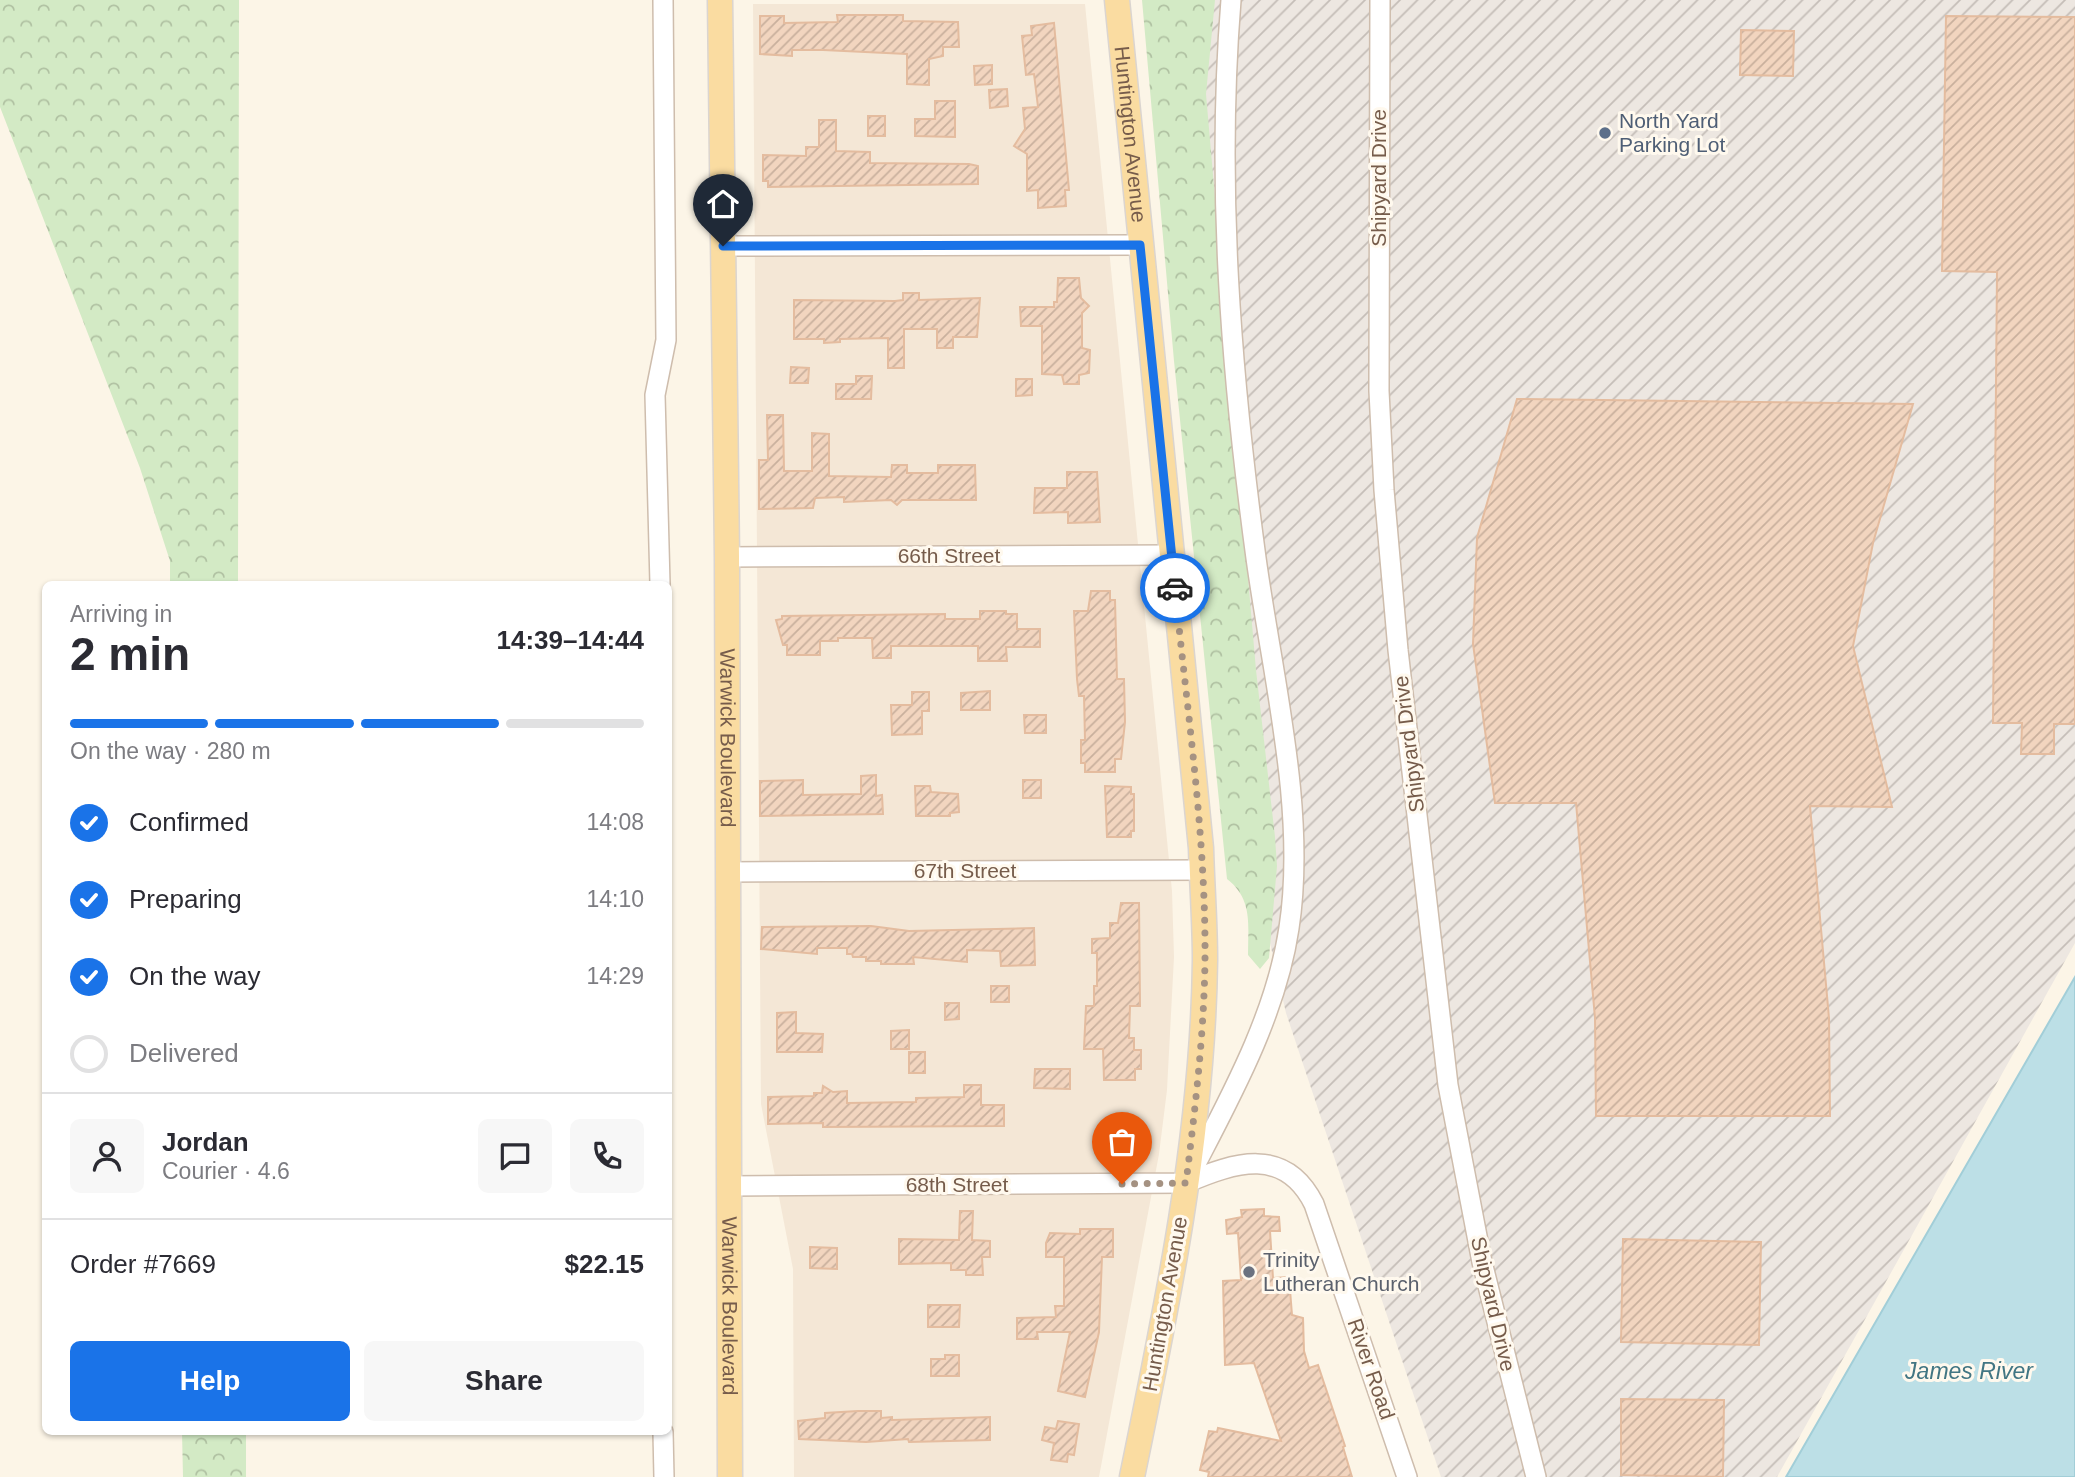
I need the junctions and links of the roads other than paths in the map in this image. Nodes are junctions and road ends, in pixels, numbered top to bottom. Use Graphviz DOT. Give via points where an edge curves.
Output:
graph roads {
  1 [pos="663,0"];
  2 [pos="720,0"];
  3 [pos="1117,0"];
  4 [pos="1231,0"];
  5 [pos="1381,0"];
  6 [pos="1140,245"];
  7 [pos="723,246"];
  8 [pos="1172,555"];
  9 [pos="727,557"];
  10 [pos="660,581"];
  11 [pos="1202,870"];
  12 [pos="729,872"];
  13 [pos="1186,1183"];
  14 [pos="729,1186"];
  15 [pos="663,1435"];
  16 [pos="664,1477"];
  17 [pos="730,1477"];
  18 [pos="1132,1477"];
  19 [pos="1407,1477"];
  20 [pos="1536,1477"];
  1 -- 10 [label="street" via="666,340 655,395"];
  2 -- 7 [label="main road, Warwick Boulevard"];
  3 -- 6 [label="main road, Huntington Avenue"];
  4 -- 13 [label="street" via="1224,208 1235,366 1243,462 1289,769 1293,877 1290,926 1273,997 1221,1118"];
  5 -- 20 [label="street, Shipyard Drive" via="1379,391 1398,650 1448,1085 1486,1282"];
  6 -- 7 [label="street"];
  6 -- 8 [label="main road, Huntington Avenue"];
  7 -- 9 [label="main road, Warwick Boulevard"];
  8 -- 9 [label="street, 66th Street"];
  8 -- 11 [label="main road, Huntington Avenue"];
  9 -- 12 [label="main road, Warwick Boulevard"];
  11 -- 12 [label="street, 67th Street"];
  11 -- 13 [label="main road, Huntington Avenue" via="1205,960"];
  12 -- 14 [label="main road, Warwick Boulevard"];
  13 -- 14 [label="street, 68th Street"];
  13 -- 18 [label="main road, Huntington Avenue"];
  13 -- 19 [label="street, River Road" via="1234,1166 1264,1163 1299,1181 1321,1223"];
  14 -- 17 [label="main road, Warwick Boulevard"];
  15 -- 16 [label="street"];
}
